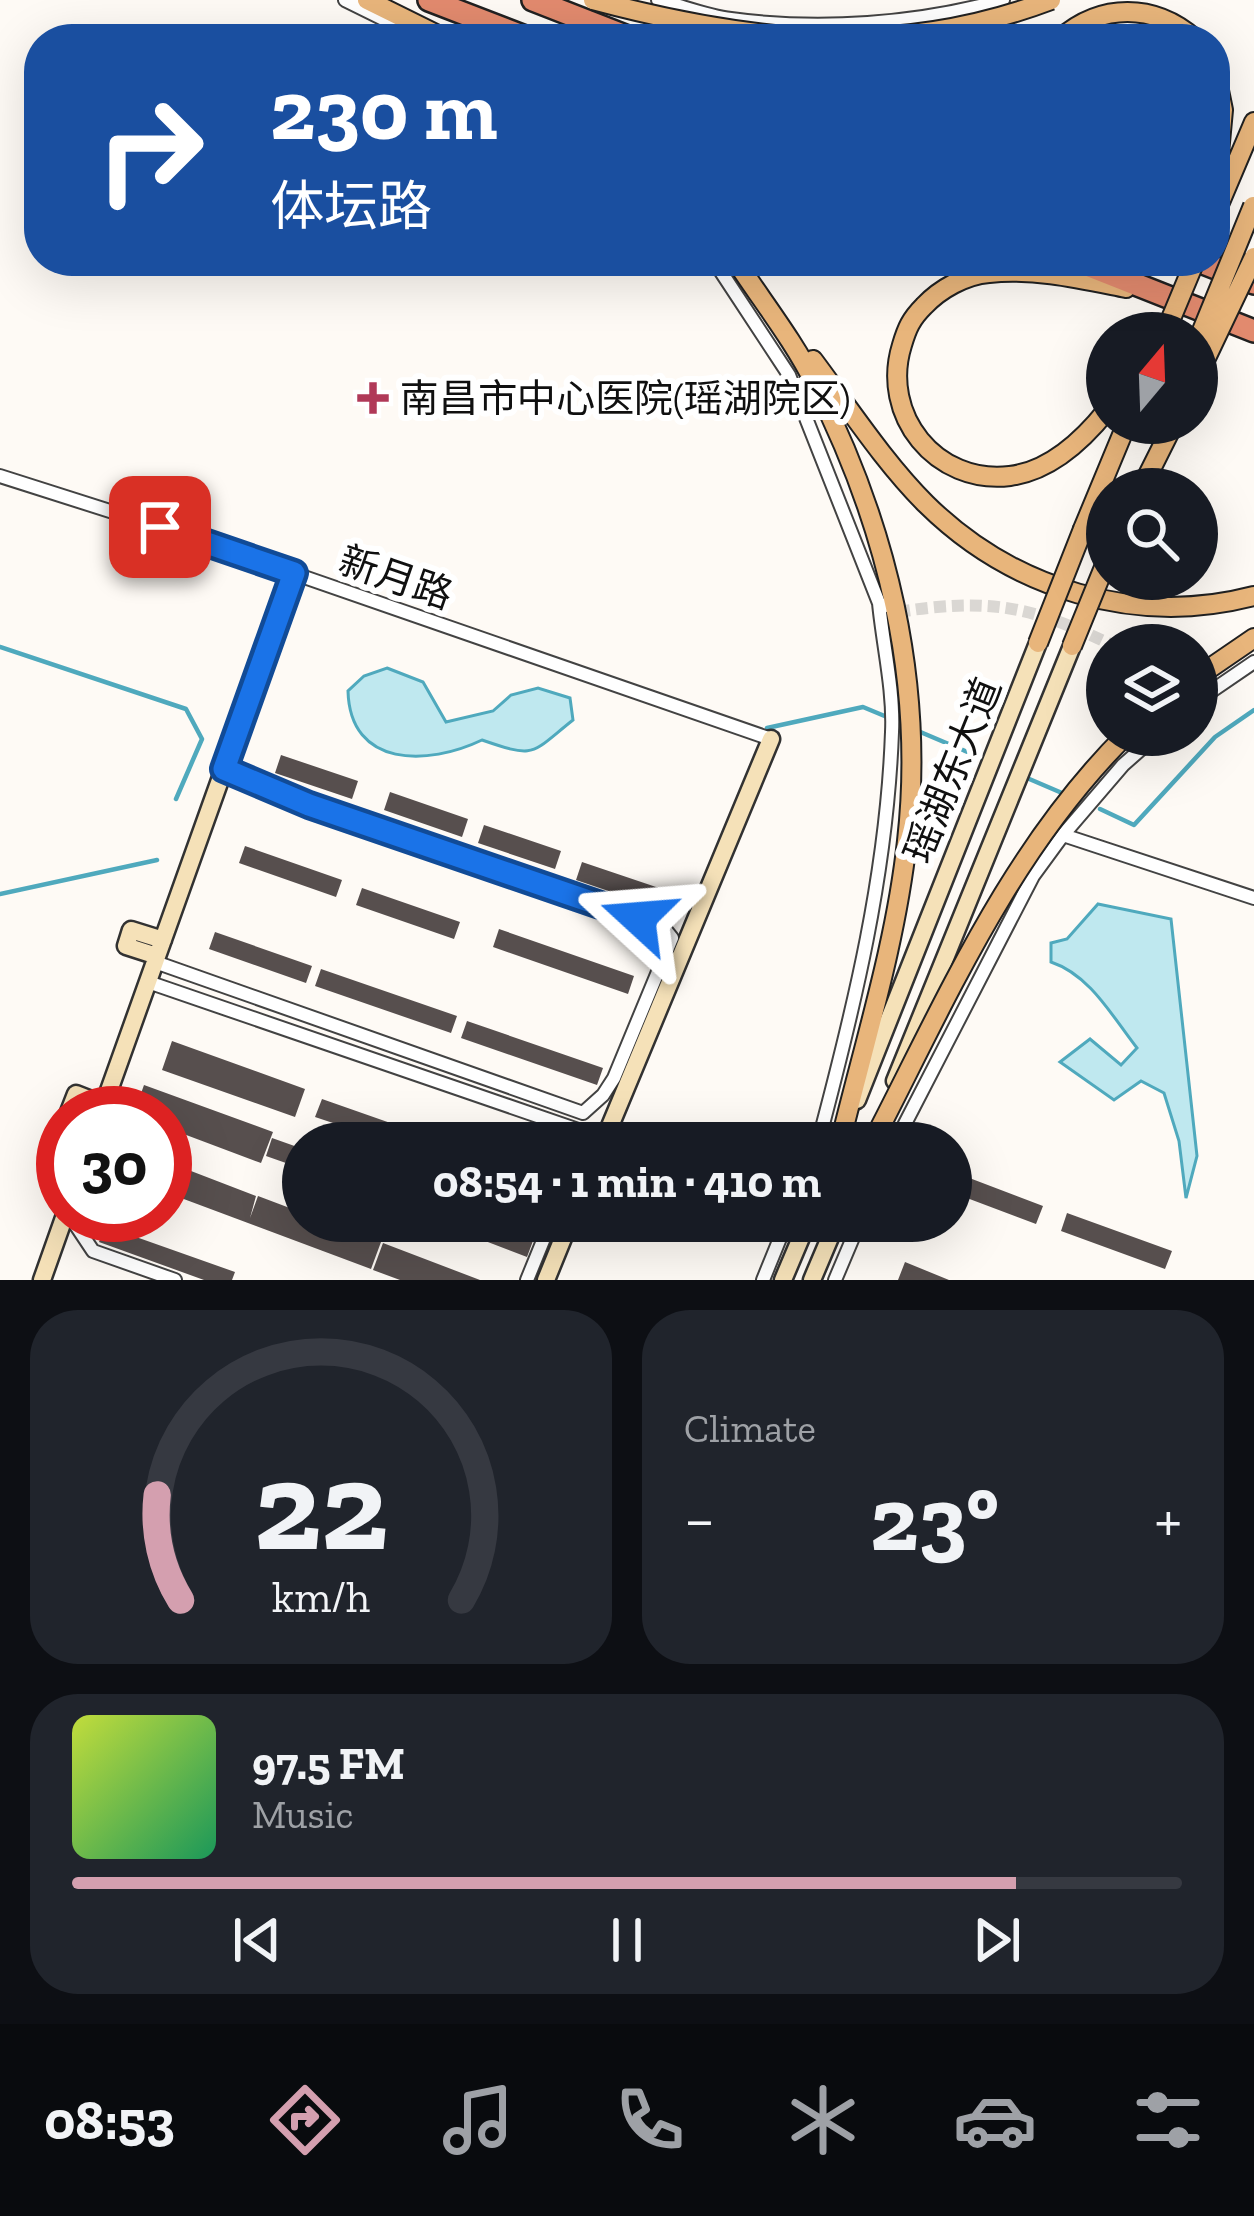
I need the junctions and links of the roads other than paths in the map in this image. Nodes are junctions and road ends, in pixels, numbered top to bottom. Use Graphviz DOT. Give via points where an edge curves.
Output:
graph roads {
  1 [pos="345,0"];
  2 [pos="367,0"];
  3 [pos="429,0"];
  4 [pos="533,0"];
  5 [pos="593,0"];
  6 [pos="658,0"];
  7 [pos="727,0"];
  8 [pos="1051,0"];
  9 [pos="993,1"];
  10 [pos="728,19"];
  11 [pos="394,24"];
  12 [pos="416,24"];
  13 [pos="491,24"];
  14 [pos="595,24"];
  15 [pos="694,24"];
  16 [pos="972,24"];
  17 [pos="1081,24"];
  18 [pos="1178,24"];
  19 [pos="1254,122"];
  20 [pos="1230,179"];
  21 [pos="1254,202"];
  22 [pos="1254,257"];
  23 [pos="1230,261"];
  24 [pos="725,276"];
  25 [pos="747,276"];
  26 [pos="749,276"];
  27 [pos="977,276"];
  28 [pos="1061,276"];
  29 [pos="1114,276"];
  30 [pos="1190,276"];
  31 [pos="1224,276"];
  32 [pos="1159,294"];
  33 [pos="1174,312"];
  34 [pos="1210,312"];
  35 [pos="1254,331"];
  36 [pos="1218,333"];
  37 [pos="1086,436"];
  38 [pos="1118,444"];
  39 [pos="0,476"];
  40 [pos="294,573"];
  41 [pos="1254,596"];
  42 [pos="1091,600"];
  43 [pos="878,603"];
  44 [pos="898,612"];
  45 [pos="1254,638"];
  46 [pos="1038,644"];
  47 [pos="1072,646"];
  48 [pos="1218,662"];
  49 [pos="1254,662"];
  50 [pos="1218,687"];
  51 [pos="772,739"];
  52 [pos="1105,756"];
  53 [pos="1133,756"];
  54 [pos="224,769"];
  55 [pos="1063,835"];
  56 [pos="1254,898"];
  57 [pos="158,953"];
  58 [pos="148,982"];
  59 [pos="111,1086"];
  60 [pos="555,1122"];
  61 [pos="612,1122"];
  62 [pos="824,1122"];
  63 [pos="845,1122"];
  64 [pos="848,1122"];
  65 [pos="879,1122"];
  66 [pos="881,1122"];
  67 [pos="906,1122"];
  68 [pos="57,1242"];
  69 [pos="86,1242"];
  70 [pos="542,1242"];
  71 [pos="561,1242"];
  72 [pos="778,1242"];
  73 [pos="799,1242"];
  74 [pos="828,1242"];
  75 [pos="851,1242"];
  76 [pos="42,1280"];
  77 [pos="175,1280"];
  78 [pos="527,1280"];
  79 [pos="546,1280"];
  80 [pos="763,1280"];
  81 [pos="782,1280"];
  82 [pos="812,1280"];
  83 [pos="835,1280"];
  1 -- 11 [label="street"];
  2 -- 12 [label="main road"];
  3 -- 13 [label="highway"];
  4 -- 14 [label="highway"];
  5 -- 15 [label="main road, bridge"];
  6 -- 10 [label="street"];
  7 -- 10 [label="street"];
  8 -- 16 [label="main road, bridge"];
  9 -- 10 [label="street" via="949,15 818,24"];
  17 -- 18 [label="main road" via="1110,11"];
  19 -- 20 [label="main road"];
  21 -- 23 [label="main road, bridge"];
  22 -- 36 [label="main road, bridge"];
  24 -- 43 [label="street" via="789,375"];
  25 -- 44 [label="main road" via="814,381 859,483"];
  26 -- 41 [label="main road" via="925,502 976,547 1025,575 1108,604 1220,605"];
  27 -- 37 [label="main road" via="933,296 910,320 895,380 910,431 968,474 1010,476 1043,466"];
  28 -- 32 [label="main road"];
  29 -- 32 [label="highway"];
  30 -- 33 [label="main road, bridge"];
  31 -- 34 [label="main road, bridge"];
  32 -- 35 [label="highway"];
  38 -- 46 [label="main road, 瑶湖东大道, bridge"];
  39 -- 40 [label="street, 新月路"];
  40 -- 51 [label="street, 新月路"];
  40 -- 54 [label="main road"];
  42 -- 47 [label="main road, 瑶湖东大道, bridge"];
  43 -- 44 [label="street"];
  43 -- 62 [label="street" via="892,728 880,866 857,999"];
  44 -- 63 [label="main road" via="913,770 907,843"];
  45 -- 48 [label="main road"];
  46 -- 64 [label="main road, 瑶湖东大道"];
  47 -- 65 [label="main road, 瑶湖东大道"];
  49 -- 50 [label="street"];
  51 -- 61 [label="main road"];
  52 -- 66 [label="main road, bridge" via="1020,864"];
  53 -- 55 [label="street"];
  54 -- 57 [label="main road"];
  54 -- 57 [label="street" via="664,928 672,938 614,1078 583,1113"];
  55 -- 56 [label="street"];
  55 -- 67 [label="street" via="1033,876"];
  57 -- 58 [label="main road"];
  58 -- 59 [label="main road"];
  58 -- 60 [label="street"];
  68 -- 76 [label="main road"];
  69 -- 77 [label="street"];
  70 -- 78 [label="street"];
  71 -- 79 [label="main road"];
  72 -- 80 [label="street"];
  73 -- 81 [label="main road"];
  74 -- 82 [label="main road"];
  75 -- 83 [label="street"];
}
